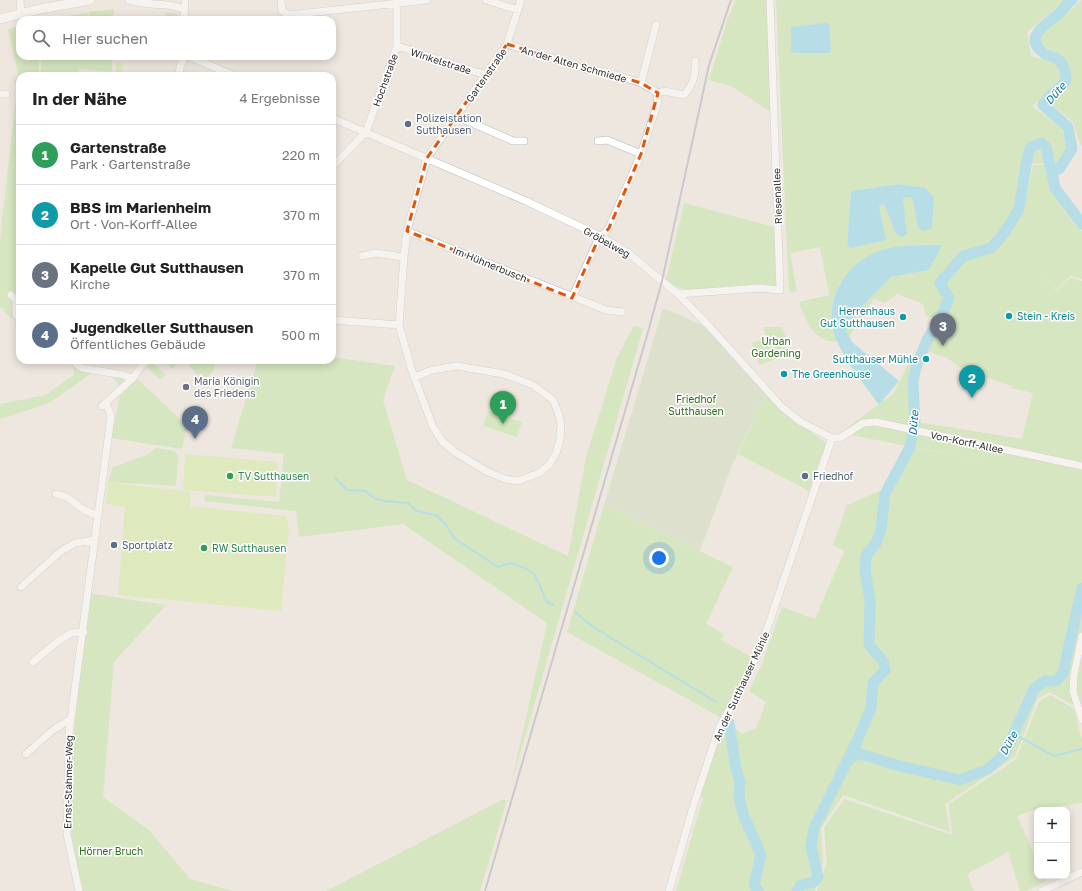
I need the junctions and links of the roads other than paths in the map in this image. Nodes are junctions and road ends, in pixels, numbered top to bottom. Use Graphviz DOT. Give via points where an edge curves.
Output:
graph roads {
  1 [pos="20,0"];
  2 [pos="90,0"];
  3 [pos="129,0"];
  4 [pos="185,0"];
  5 [pos="281,0"];
  6 [pos="427,0"];
  7 [pos="486,0"];
  8 [pos="521,0"];
  9 [pos="770,0"];
  10 [pos="397,3"];
  11 [pos="184,10"];
  12 [pos="518,10"];
  13 [pos="21,13"];
  14 [pos="184,16"];
  15 [pos="0,19"];
  16 [pos="656,24"];
  17 [pos="507,44"];
  18 [pos="397,46"];
  19 [pos="183,60"];
  20 [pos="197,60"];
  21 [pos="694,61"];
  22 [pos="180,72"];
  23 [pos="225,72"];
  24 [pos="486,75"];
  25 [pos="641,83"];
  26 [pos="658,93"];
  27 [pos="456,116"];
  28 [pos="336,120"];
  29 [pos="366,132"];
  30 [pos="524,141"];
  31 [pos="598,141"];
  32 [pos="641,154"];
  33 [pos="427,158"];
  34 [pos="336,163"];
  35 [pos="407,231"];
  36 [pos="602,237"];
  37 [pos="362,256"];
  38 [pos="404,257"];
  39 [pos="678,294"];
  40 [pos="11,295"];
  41 [pos="572,298"];
  42 [pos="16,300"];
  43 [pos="16,300"];
  44 [pos="622,312"];
  45 [pos="16,315"];
  46 [pos="336,320"];
  47 [pos="399,325"];
  48 [pos="76,364"];
  49 [pos="143,364"];
  50 [pos="414,377"];
  51 [pos="132,379"];
  52 [pos="832,438"];
  53 [pos="1082,466"];
  54 [pos="56,494"];
  55 [pos="98,515"];
  56 [pos="94,540"];
  57 [pos="21,587"];
  58 [pos="84,632"];
  59 [pos="1082,636"];
  60 [pos="33,662"];
  61 [pos="71,719"];
  62 [pos="1082,720"];
  63 [pos="26,754"];
  64 [pos="1082,872"];
  65 [pos="79,891"];
  66 [pos="669,891"];
  67 [pos="1042,891"];
  1 -- 13 [label="street"];
  2 -- 13 [label="street"];
  3 -- 11 [label="street" via="145,4 178,6"];
  4 -- 11 [label="street"];
  5 -- 10 [label="street" via="282,11 289,15"];
  6 -- 10 [label="street"];
  7 -- 12 [label="street"];
  8 -- 12 [label="street, Gartenstraße"];
  9 -- 39 [label="street, Riesenallee" via="780,290 760,288"];
  10 -- 18 [label="street, Hochstraße"];
  11 -- 14 [label="street"];
  12 -- 17 [label="street, Gartenstraße"];
  13 -- 15 [label="street"];
  16 -- 25 [label="street, An der Alten Schmiede"];
  17 -- 24 [label="street, Gartenstraße"];
  17 -- 25 [label="street, An der Alten Schmiede"];
  18 -- 24 [label="street, Winkelstraße"];
  18 -- 29 [label="street, Hochstraße"];
  19 -- 22 [label="street"];
  20 -- 23 [label="street"];
  21 -- 26 [label="street, An der Alten Schmiede" via="696,70 690,89 684,95 664,91"];
  24 -- 27 [label="street, Gartenstraße"];
  25 -- 26 [label="street, An der Alten Schmiede"];
  26 -- 32 [label="street" via="657,106"];
  27 -- 30 [label="street" via="513,141"];
  27 -- 33 [label="street, Gartenstraße"];
  28 -- 29 [label="street, Gröbelweg"];
  29 -- 33 [label="street, Gröbelweg"];
  29 -- 34 [label="street"];
  31 -- 32 [label="street" via="607,140"];
  32 -- 36 [label="street" via="609,228"];
  33 -- 35 [label="street, Gartenstraße"];
  33 -- 36 [label="street, Gröbelweg"];
  35 -- 38 [label="street, Gartenstraße"];
  35 -- 41 [label="street, Im Hühnerbusch"];
  36 -- 39 [label="street, Gröbelweg" via="627,252"];
  36 -- 41 [label="street" via="597,242"];
  37 -- 38 [label="street" via="375,253"];
  38 -- 47 [label="street, Gartenstraße"];
  39 -- 52 [label="street, Gröbelweg" via="782,407 801,422"];
  40 -- 43 [label="street"];
  41 -- 44 [label="street, Im Hühnerbusch" via="606,310"];
  42 -- 45 [label="street"];
  46 -- 47 [label="street"];
  47 -- 50 [label="street, Gartenstraße"];
  48 -- 51 [label="street" via="82,368 124,375"];
  49 -- 51 [label="street"];
  50 -- 50 [label="street, Gartenstraße" via="432,427 442,441 470,463 504,479 518,481 539,473 556,453 561,424 558,412 553,400 533,385 504,374 457,366 432,370"];
  51 -- 55 [label="street, Ernst-Stahmer-Weg" via="104,405 111,416"];
  52 -- 53 [label="street, Von-Korff-Allee" via="840,438 868,422 884,423"];
  52 -- 66 [label="street, An der Sutthauser Mühle" via="764,638 745,681 719,728"];
  54 -- 55 [label="street" via="72,500 87,513"];
  55 -- 56 [label="street, Ernst-Stahmer-Weg"];
  56 -- 57 [label="street" via="75,544 61,551"];
  56 -- 58 [label="street, Ernst-Stahmer-Weg"];
  58 -- 60 [label="street" via="71,633"];
  58 -- 61 [label="street, Ernst-Stahmer-Weg"];
  59 -- 62 [label="street" via="1074,675"];
  61 -- 63 [label="street, Ernst-Stahmer-Weg" via="53,730"];
  61 -- 65 [label="street, Ernst-Stahmer-Weg" via="67,834"];
  64 -- 67 [label="street"];
}
